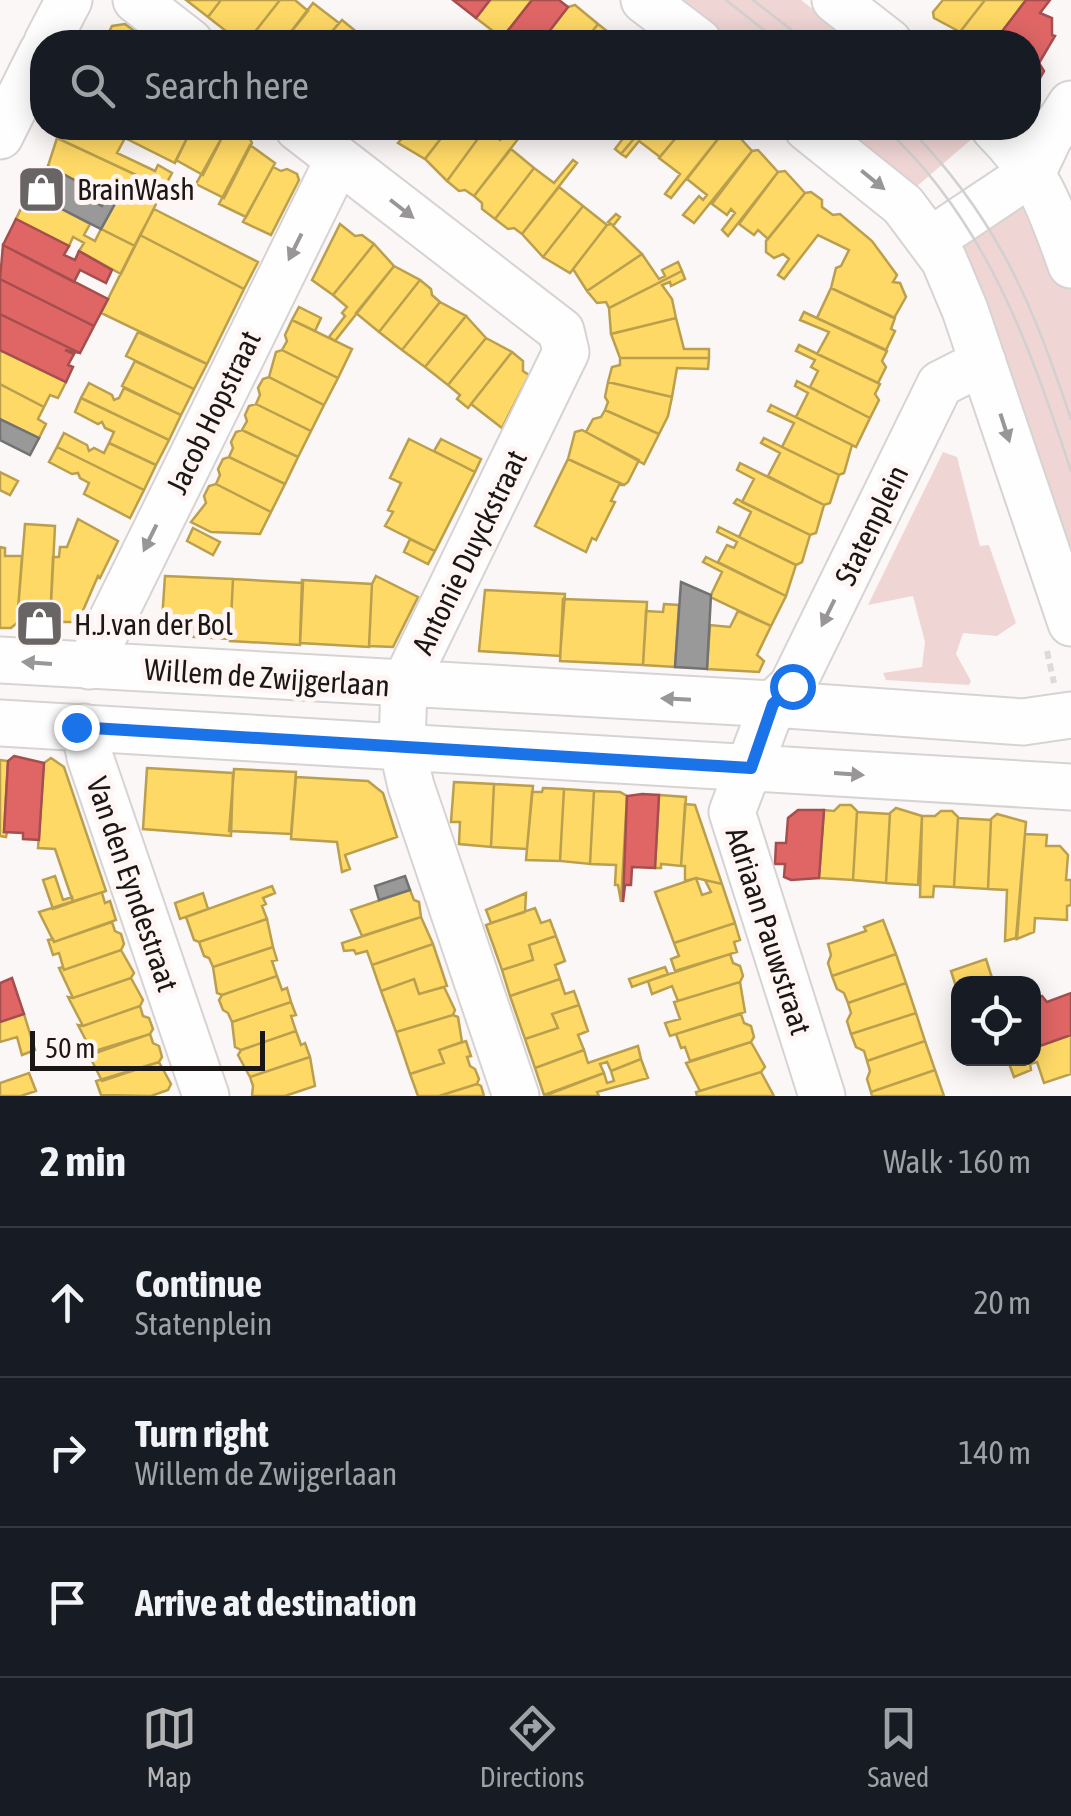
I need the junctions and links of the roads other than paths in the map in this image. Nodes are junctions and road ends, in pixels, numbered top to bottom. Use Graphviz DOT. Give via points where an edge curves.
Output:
graph roads {
  1 [pos="69,0"];
  2 [pos="136,0"];
  3 [pos="644,0"];
  4 [pos="836,0"];
  5 [pos="54,30"];
  6 [pos="175,30"];
  7 [pos="683,30"];
  8 [pos="874,30"];
  9 [pos="30,76"];
  10 [pos="1071,104"];
  11 [pos="0,136"];
  12 [pos="313,140"];
  13 [pos="822,140"];
  14 [pos="1008,140"];
  15 [pos="338,160"];
  16 [pos="1052,179"];
  17 [pos="931,240"];
  18 [pos="1071,264"];
  19 [pos="982,362"];
  20 [pos="1071,622"];
  21 [pos="0,660"];
  22 [pos="89,666"];
  23 [pos="404,685"];
  24 [pos="773,704"];
  25 [pos="1071,714"];
  26 [pos="0,723"];
  27 [pos="84,727"];
  28 [pos="402,747"];
  29 [pos="751,768"];
  30 [pos="1071,787"];
  31 [pos="206,1096"];
  32 [pos="516,1096"];
  33 [pos="822,1096"];
  1 -- 5 [label="street"];
  2 -- 6 [label="street"];
  3 -- 7 [label="street"];
  4 -- 8 [label="street"];
  9 -- 11 [label="street"];
  10 -- 16 [label="street" via="1048,138"];
  12 -- 15 [label="street, Antonie Duyckstraat"];
  13 -- 17 [label="street, one-way" via="904,205"];
  14 -- 16 [label="street"];
  15 -- 22 [label="street, Jacob Hopstraat, one-way"];
  15 -- 23 [label="street, Antonie Duyckstraat, one-way" via="561,331 566,352"];
  16 -- 17 [label="street"];
  16 -- 18 [label="street" via="1046,195"];
  17 -- 19 [label="street"];
  19 -- 20 [label="street, one-way"];
  19 -- 24 [label="street, Statenplein, one-way" via="940,384 792,686"];
  22 -- 21 [label="street, Willem de Zwijgerlaan, one-way"];
  22 -- 23 [label="street, Willem de Zwijgerlaan"];
  24 -- 23 [label="street, Willem de Zwijgerlaan, one-way"];
  23 -- 28 [label="street, Antonie Duyckstraat"];
  24 -- 25 [label="street" via="1023,722"];
  24 -- 29 [label="street, Statenplein"];
  26 -- 27 [label="street, Willem de Zwijgerlaan"];
  27 -- 28 [label="street, Willem de Zwijgerlaan"];
  27 -- 31 [label="street, Van den Eyndestraat"];
  28 -- 29 [label="street, Willem de Zwijgerlaan"];
  28 -- 32 [label="street, Antonie Duyckstraat"];
  29 -- 30 [label="street, one-way"];
  29 -- 33 [label="street, Adriaan Pauwstraat" via="732,812"];
}
